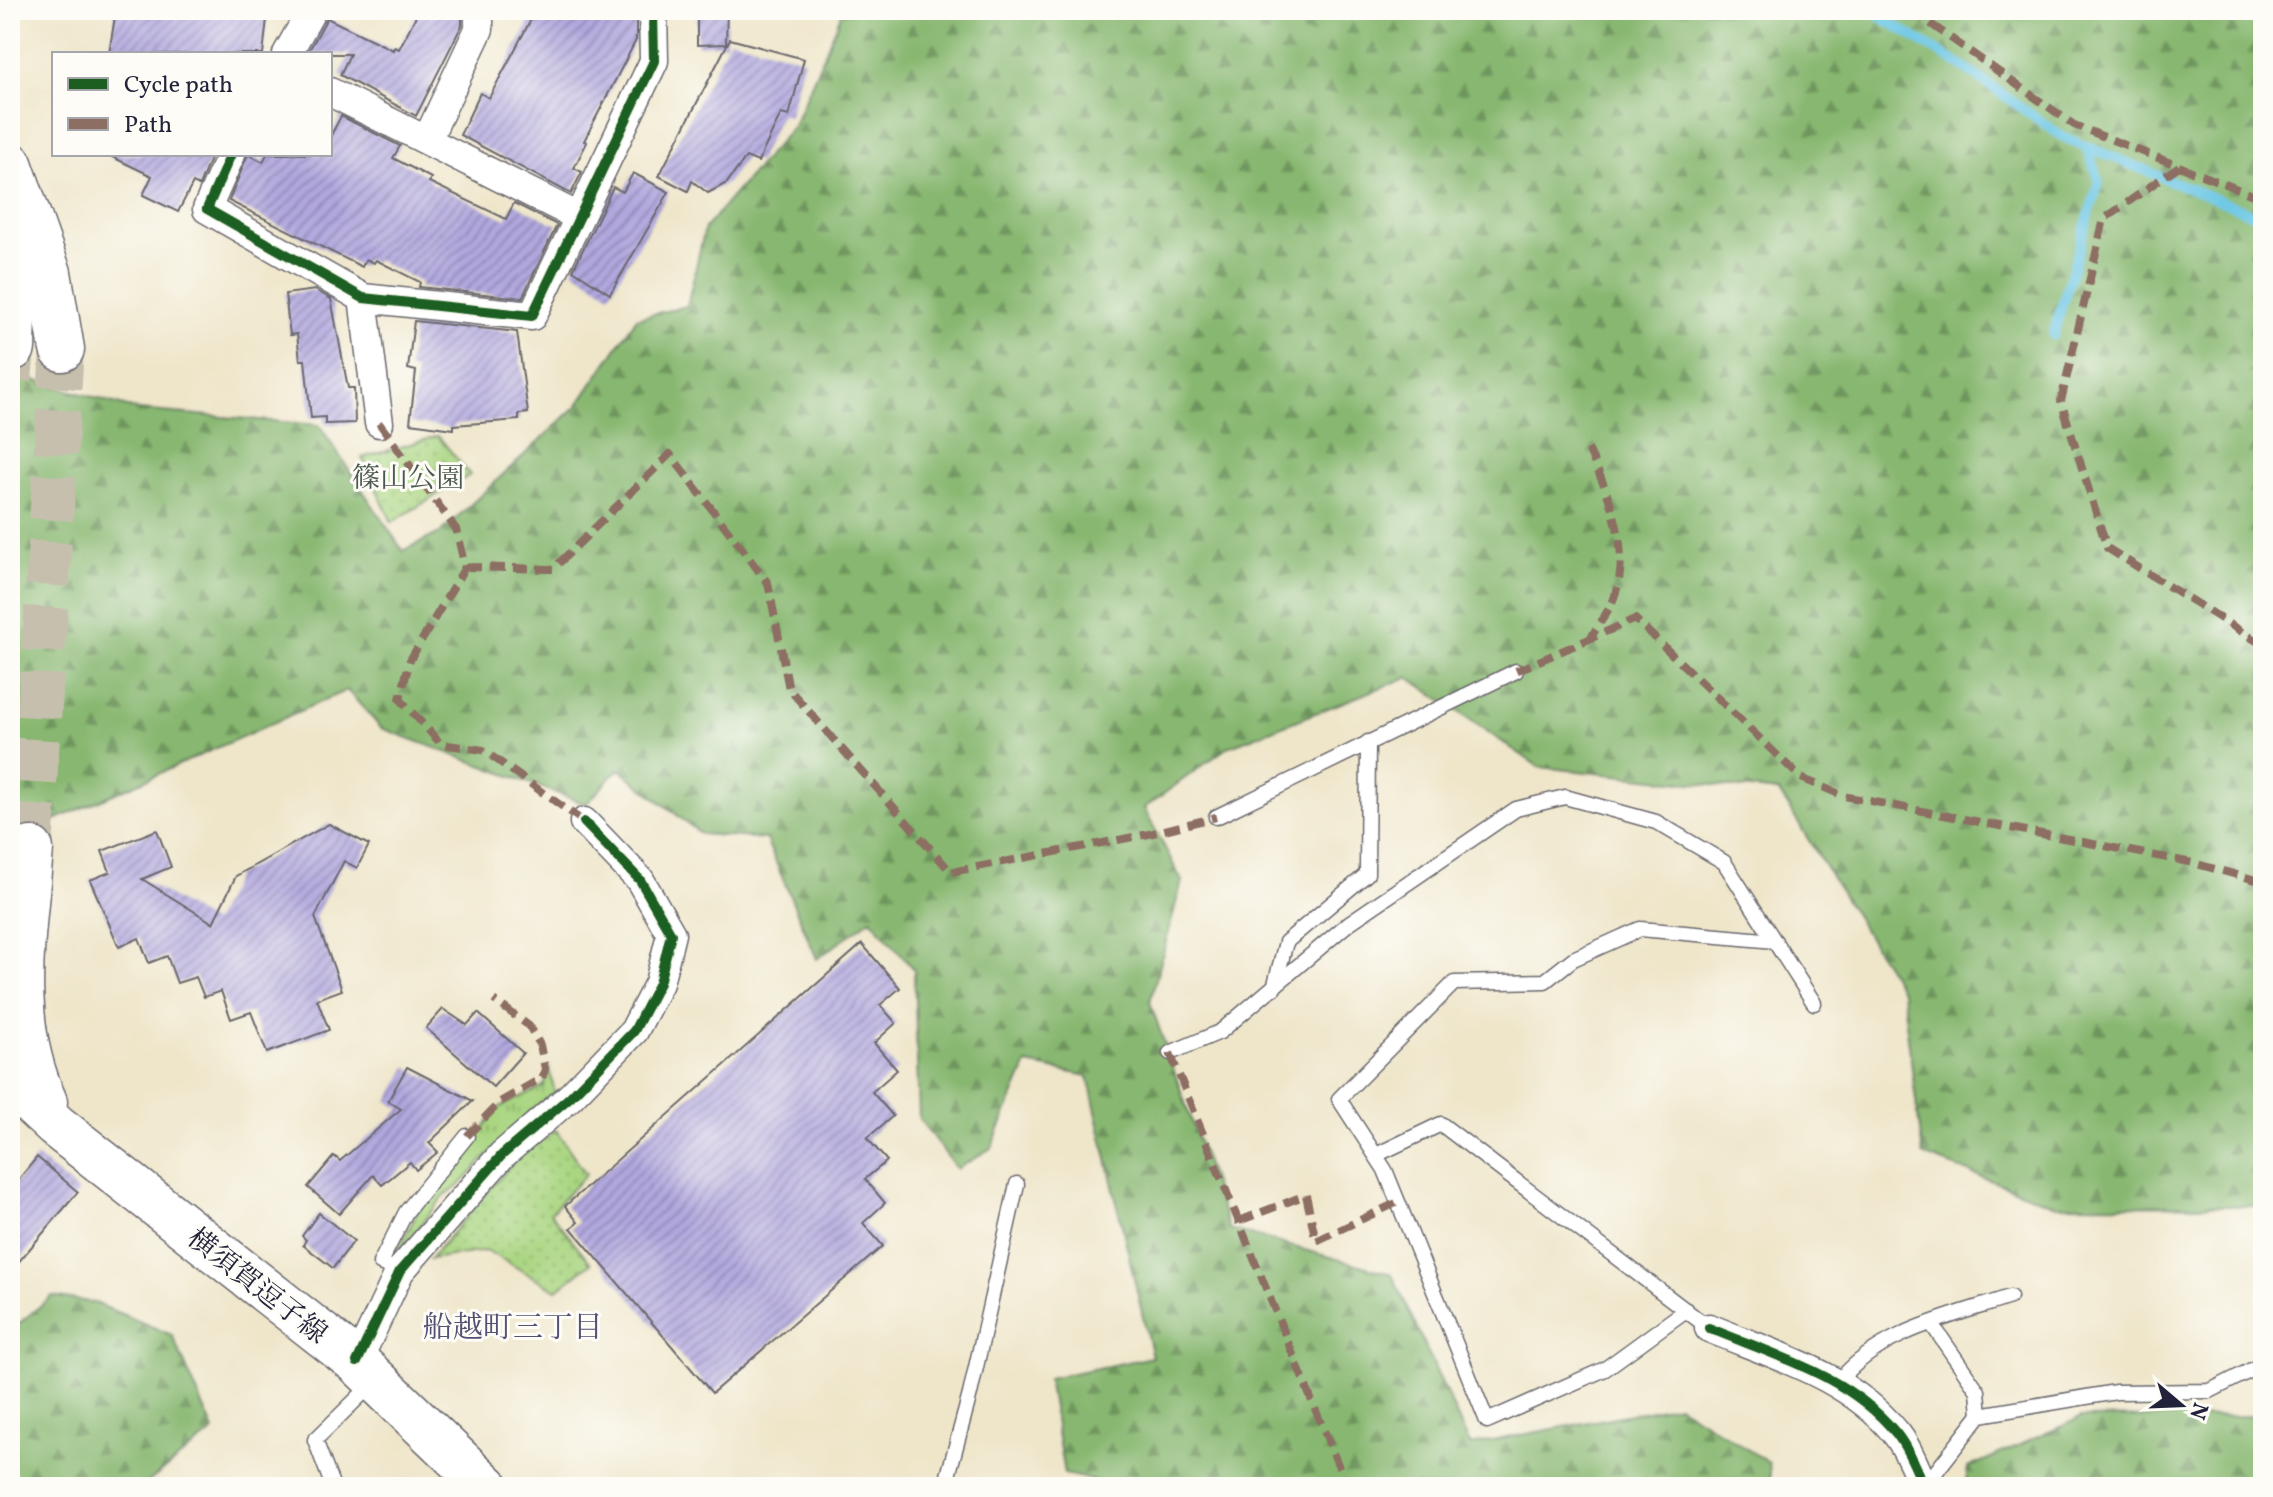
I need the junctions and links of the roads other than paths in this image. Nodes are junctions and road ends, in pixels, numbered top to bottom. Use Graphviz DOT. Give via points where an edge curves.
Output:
graph roads {
  1 [pos="312,10"];
  2 [pos="479,10"];
  3 [pos="653,10"];
  4 [pos="288,52"];
  5 [pos="332,93"];
  6 [pos="427,140"];
  7 [pos="230,156"];
  8 [pos="10,164"];
  9 [pos="579,217"];
  10 [pos="10,228"];
  11 [pos="363,298"];
  12 [pos="13,348"];
  13 [pos="62,349"];
  14 [pos="379,423"];
  15 [pos="1516,671"];
  16 [pos="1368,742"];
  17 [pos="1216,817"];
  18 [pos="584,822"];
  19 [pos="31,849"];
  20 [pos="1775,941"];
  21 [pos="1274,988"];
  22 [pos="1814,1003"];
  23 [pos="1170,1053"];
  24 [pos="10,1074"];
  25 [pos="56,1126"];
  26 [pos="467,1136"];
  27 [pos="1376,1155"];
  28 [pos="1017,1184"];
  29 [pos="400,1271"];
  30 [pos="2010,1297"];
  31 [pos="1686,1310"];
  32 [pos="1931,1323"];
  33 [pos="1709,1328"];
  34 [pos="2263,1364"];
  35 [pos="367,1371"];
  36 [pos="1838,1382"];
  37 [pos="1980,1415"];
  38 [pos="333,1487"];
  39 [pos="487,1487"];
  40 [pos="945,1487"];
  41 [pos="1924,1487"];
  1 -- 4 [label="street"];
  2 -- 6 [label="street" via="479,29"];
  3 -- 9 [label="street" via="654,61"];
  5 -- 6 [label="street"];
  6 -- 9 [label="street"];
  7 -- 11 [label="street" via="207,209"];
  8 -- 13 [label="main road" via="49,273"];
  9 -- 11 [label="street" via="532,316"];
  10 -- 12 [label="main road"];
  11 -- 14 [label="street"];
  15 -- 16 [label="lane"];
  16 -- 17 [label="lane"];
  16 -- 21 [label="lane" via="1367,874 1286,942"];
  18 -- 29 [label="street" via="640,880 671,934 659,983 634,1031 570,1097 502,1155"];
  19 -- 25 [label="main road, 横須賀逗子線" via="20,986 22,1036 31,1072"];
  20 -- 21 [label="lane" via="1724,862 1656,822 1565,797 1516,809 1349,923"];
  20 -- 22 [label="lane"];
  20 -- 27 [label="lane" via="1640,929 1573,959 1545,981 1454,983 1339,1099"];
  21 -- 23 [label="lane" via="1220,1032"];
  24 -- 25 [label="main road, 横須賀逗子線"];
  25 -- 35 [label="main road, 横須賀逗子線"];
  26 -- 29 [label="lane" via="406,1212 380,1263"];
  27 -- 31 [label="lane" via="1441,1124"];
  27 -- 31 [label="lane" via="1487,1421 1605,1369"];
  28 -- 40 [label="lane"];
  29 -- 35 [label="street"];
  30 -- 32 [label="lane"];
  31 -- 33 [label="lane"];
  32 -- 36 [label="lane" via="1895,1336 1852,1365"];
  32 -- 37 [label="lane" via="1978,1391"];
  33 -- 36 [label="street"];
  34 -- 37 [label="lane" via="2210,1391 2116,1392"];
  35 -- 38 [label="lane" via="315,1440"];
  35 -- 39 [label="main road, 横須賀逗子線"];
  36 -- 41 [label="street" via="1861,1396 1898,1435"];
  37 -- 41 [label="lane"];
}
